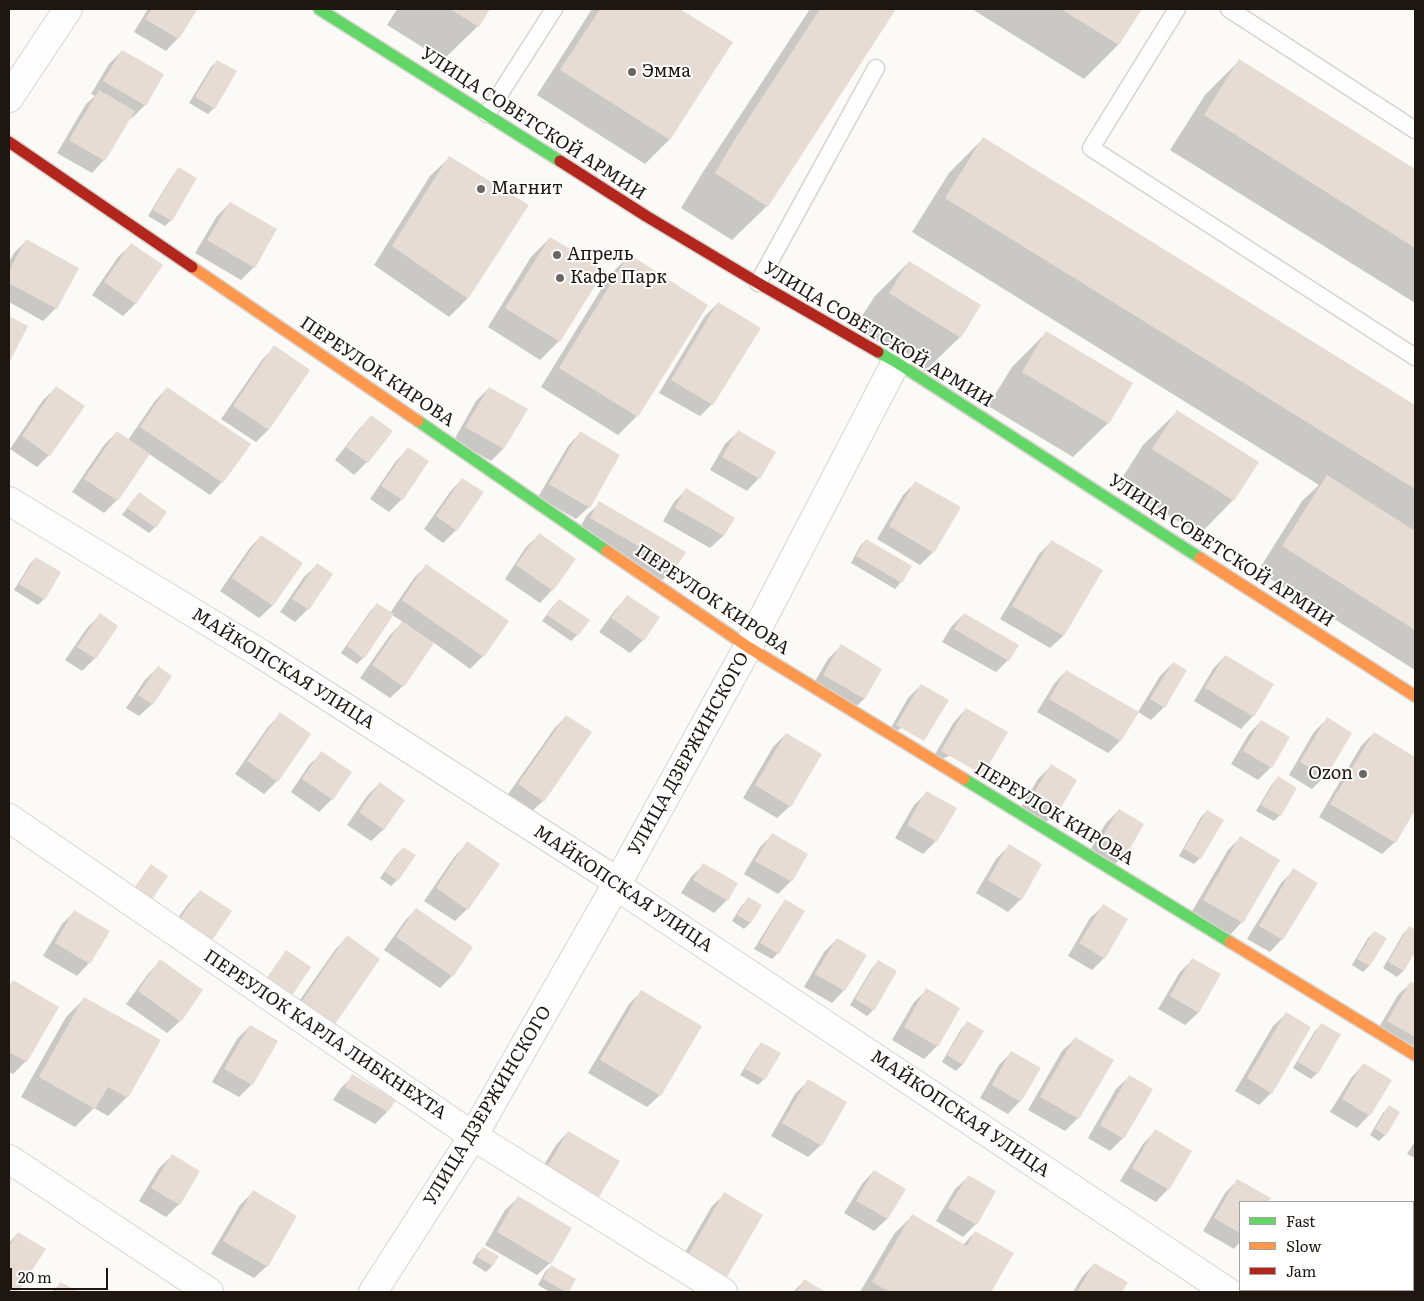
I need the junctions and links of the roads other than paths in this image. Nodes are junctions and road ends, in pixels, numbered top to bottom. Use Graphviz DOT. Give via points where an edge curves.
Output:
graph roads {
  1 [pos="68,9"];
  2 [pos="319,9"];
  3 [pos="554,9"];
  4 [pos="1177,9"];
  5 [pos="1229,9"];
  6 [pos="876,68"];
  7 [pos="9,98"];
  8 [pos="486,114"];
  9 [pos="1415,130"];
  10 [pos="9,142"];
  11 [pos="758,283"];
  12 [pos="1415,358"];
  13 [pos="896,362"];
  14 [pos="9,501"];
  15 [pos="748,647"];
  16 [pos="1415,696"];
  17 [pos="9,818"];
  18 [pos="618,882"];
  19 [pos="1415,1055"];
  20 [pos="473,1136"];
  21 [pos="9,1159"];
  22 [pos="209,1292"];
  23 [pos="373,1292"];
  24 [pos="723,1292"];
  25 [pos="1228,1292"];
  1 -- 7 [label="street"];
  2 -- 8 [label="street, УЛИЦА СОВЕТСКОЙ АРМИИ"];
  3 -- 8 [label="lane"];
  4 -- 12 [label="lane" via="1091,148"];
  5 -- 9 [label="lane"];
  6 -- 11 [label="lane"];
  8 -- 11 [label="street, УЛИЦА СОВЕТСКОЙ АРМИИ"];
  10 -- 15 [label="street, ПЕРЕУЛОК КИРОВА"];
  11 -- 13 [label="street, УЛИЦА СОВЕТСКОЙ АРМИИ"];
  13 -- 15 [label="street, УЛИЦА ДЗЕРЖИНСКОГО"];
  13 -- 16 [label="street, УЛИЦА СОВЕТСКОЙ АРМИИ"];
  14 -- 18 [label="street, МАЙКОПСКАЯ УЛИЦА" via="263,655"];
  15 -- 18 [label="street, УЛИЦА ДЗЕРЖИНСКОГО"];
  15 -- 19 [label="street, ПЕРЕУЛОК КИРОВА"];
  17 -- 20 [label="street, ПЕРЕУЛОК КАРЛА ЛИБКНЕХТА"];
  18 -- 20 [label="street, УЛИЦА ДЗЕРЖИНСКОГО"];
  18 -- 25 [label="street, МАЙКОПСКАЯ УЛИЦА" via="624,891"];
  20 -- 23 [label="street, УЛИЦА ДЗЕРЖИНСКОГО"];
  20 -- 24 [label="street, ПЕРЕУЛОК КАРЛА ЛИБКНЕХТА"];
  21 -- 22 [label="street"];
}
